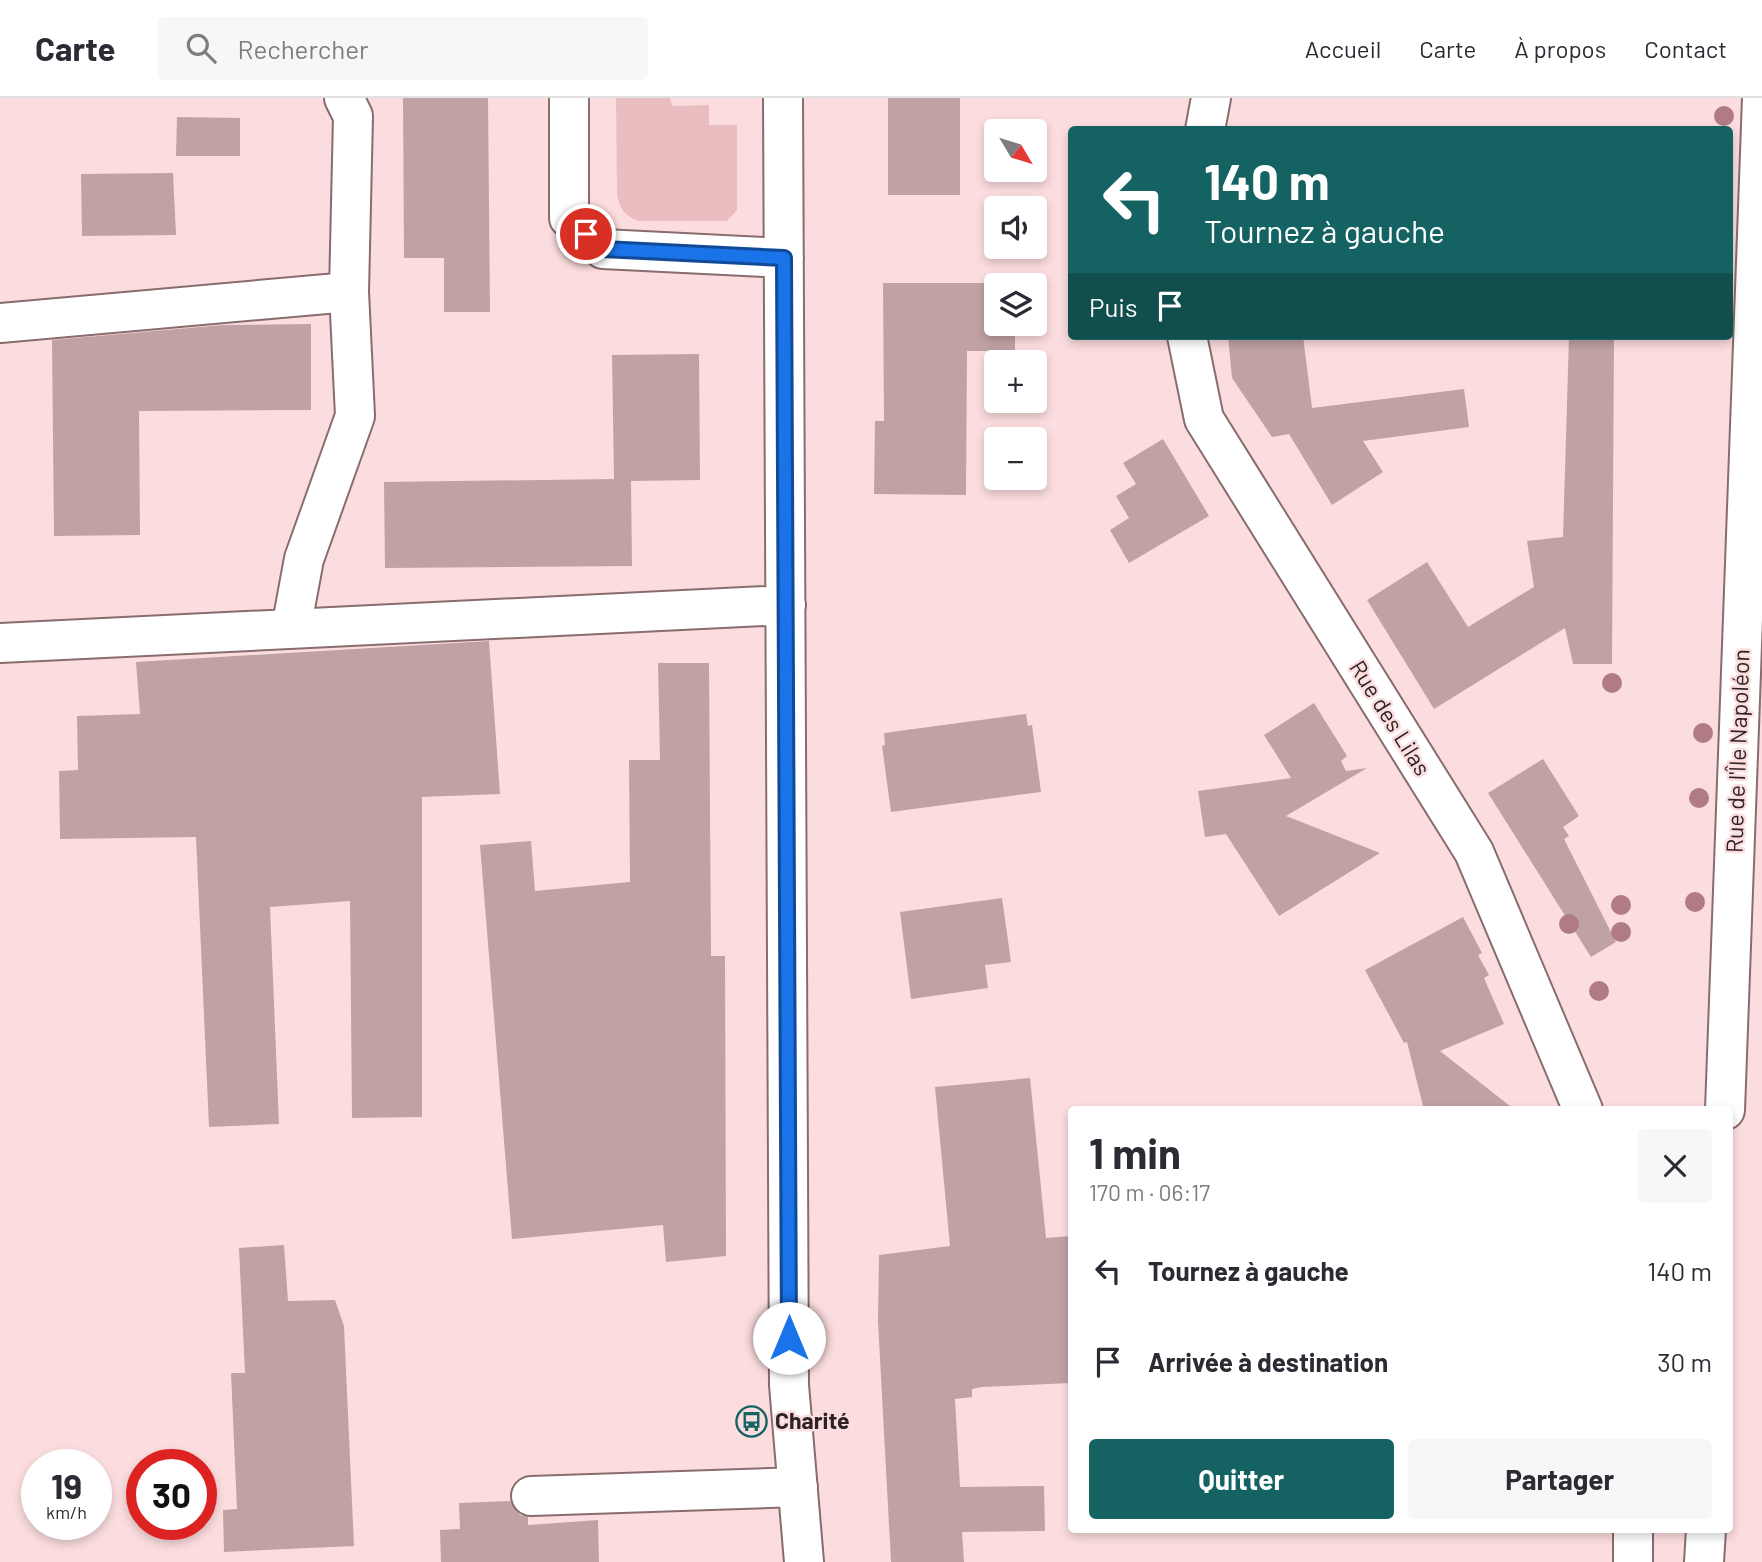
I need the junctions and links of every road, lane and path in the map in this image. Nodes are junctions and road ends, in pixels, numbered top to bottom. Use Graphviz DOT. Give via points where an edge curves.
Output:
graph roads {
  1 [pos="344,98"];
  2 [pos="569,98"];
  3 [pos="783,98"];
  4 [pos="1211,98"];
  5 [pos="1762,98"];
  6 [pos="1206,126"];
  7 [pos="784,258"];
  8 [pos="349,292"];
  9 [pos="0,323"];
  10 [pos="1187,340"];
  11 [pos="786,606"];
  12 [pos="291,629"];
  13 [pos="0,643"];
  14 [pos="1581,1106"];
  15 [pos="1725,1106"];
  16 [pos="798,1487"];
  17 [pos="531,1496"];
  18 [pos="1633,1533"];
  19 [pos="1706,1533"];
  20 [pos="804,1562"];
  21 [pos="1633,1562"];
  22 [pos="1704,1562"];
  1 -- 8 [label="street" via="352,116"];
  2 -- 7 [label="street" via="569,218 603,249"];
  3 -- 7 [label="street"];
  4 -- 6 [label="street"];
  5 -- 15 [label="street, Rue de l'Île Napoléon"];
  7 -- 11 [label="street"];
  8 -- 9 [label="street"];
  8 -- 12 [label="street" via="355,416 303,559"];
  10 -- 14 [label="street, Rue des Lilas" via="1204,419 1474,852"];
  11 -- 12 [label="street"];
  11 -- 16 [label="street" via="789,1385"];
  12 -- 13 [label="street"];
  16 -- 17 [label="street"];
  16 -- 20 [label="street"];
  18 -- 21 [label="street"];
  19 -- 22 [label="street"];
}
